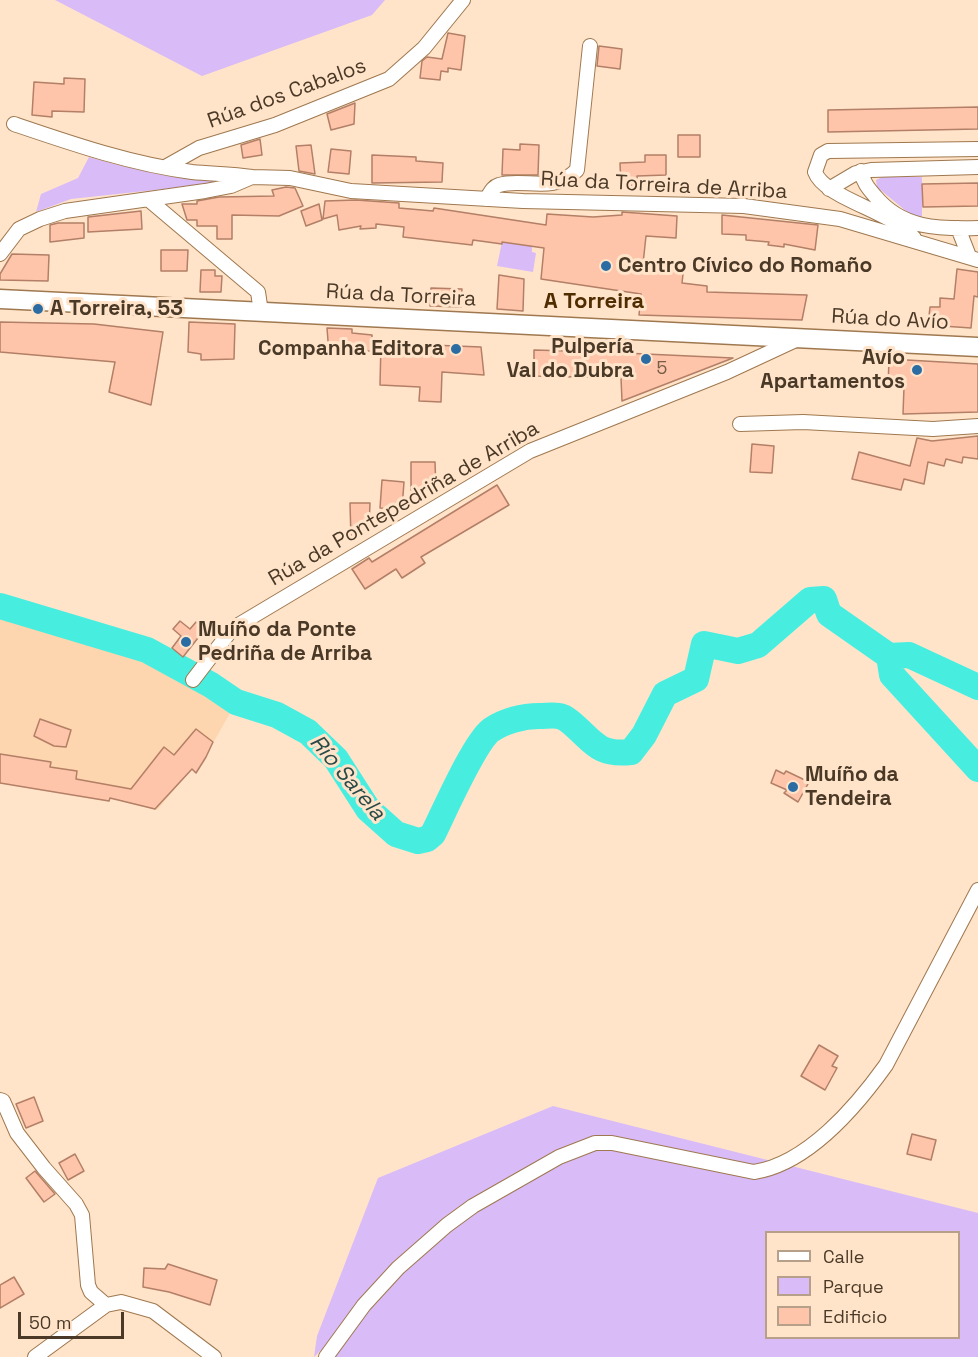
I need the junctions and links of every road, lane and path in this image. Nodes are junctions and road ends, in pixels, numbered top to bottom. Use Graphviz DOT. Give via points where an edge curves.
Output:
graph roads {
  1 [pos="463,0"];
  2 [pos="590,46"];
  3 [pos="14,124"];
  4 [pos="978,149"];
  5 [pos="167,166"];
  6 [pos="978,167"];
  7 [pos="861,171"];
  8 [pos="252,177"];
  9 [pos="829,189"];
  10 [pos="486,199"];
  11 [pos="148,200"];
  12 [pos="936,228"];
  13 [pos="958,228"];
  14 [pos="978,228"];
  15 [pos="922,242"];
  16 [pos="0,254"];
  17 [pos="974,258"];
  18 [pos="0,299"];
  19 [pos="261,312"];
  20 [pos="800,338"];
  21 [pos="978,347"];
  22 [pos="740,424"];
  23 [pos="978,426"];
  24 [pos="193,680"];
  25 [pos="978,890"];
  26 [pos="0,1100"];
  27 [pos="106,1305"];
  28 [pos="35,1357"];
  29 [pos="214,1357"];
  30 [pos="326,1357"];
  1 -- 5 [label="street, Rúa dos Cabalos" via="424,48 389,79 275,125 199,148"];
  2 -- 10 [label="street, Rúa da Torreira de Arriba" via="577,170 541,185 501,184"];
  3 -- 5 [label="street" via="101,153"];
  4 -- 9 [label="street" via="828,151 820,155 815,168 819,180"];
  5 -- 8 [label="street"];
  6 -- 7 [label="street"];
  7 -- 9 [label="street"];
  7 -- 12 [label="street" via="865,184 897,217"];
  8 -- 10 [label="street, Rúa da Torreira de Arriba" via="290,178 351,191"];
  8 -- 11 [label="street, Rúa da Torreira de Arriba" via="231,186"];
  9 -- 15 [label="street" via="897,224"];
  10 -- 15 [label="street, Rúa da Torreira de Arriba" via="744,206 840,219"];
  11 -- 16 [label="street, Rúa da Torreira de Arriba" via="65,211 40,219 19,229"];
  11 -- 19 [label="street" via="258,292"];
  12 -- 13 [label="street"];
  12 -- 15 [label="street"];
  13 -- 14 [label="street"];
  13 -- 17 [label="street"];
  15 -- 17 [label="street, Rúa da Torreira de Arriba"];
  18 -- 19 [label="main road, Rúa da Torreira"];
  19 -- 20 [label="main road, Rúa da Torreira"];
  20 -- 21 [label="main road, Rúa do Avío"];
  20 -- 24 [label="street, Rúa da Pontepedriña de Arriba" via="727,372 530,451 229,633"];
  22 -- 23 [label="street" via="803,422 933,429"];
  25 -- 30 [label="street" via="886,1065 849,1111 787,1162 754,1172 603,1142 559,1157 473,1206 439,1232 364,1305"];
  26 -- 27 [label="street" via="17,1132 76,1203 82,1215 88,1285"];
  27 -- 28 [label="street"];
  27 -- 29 [label="street" via="121,1302 153,1311"];
}
